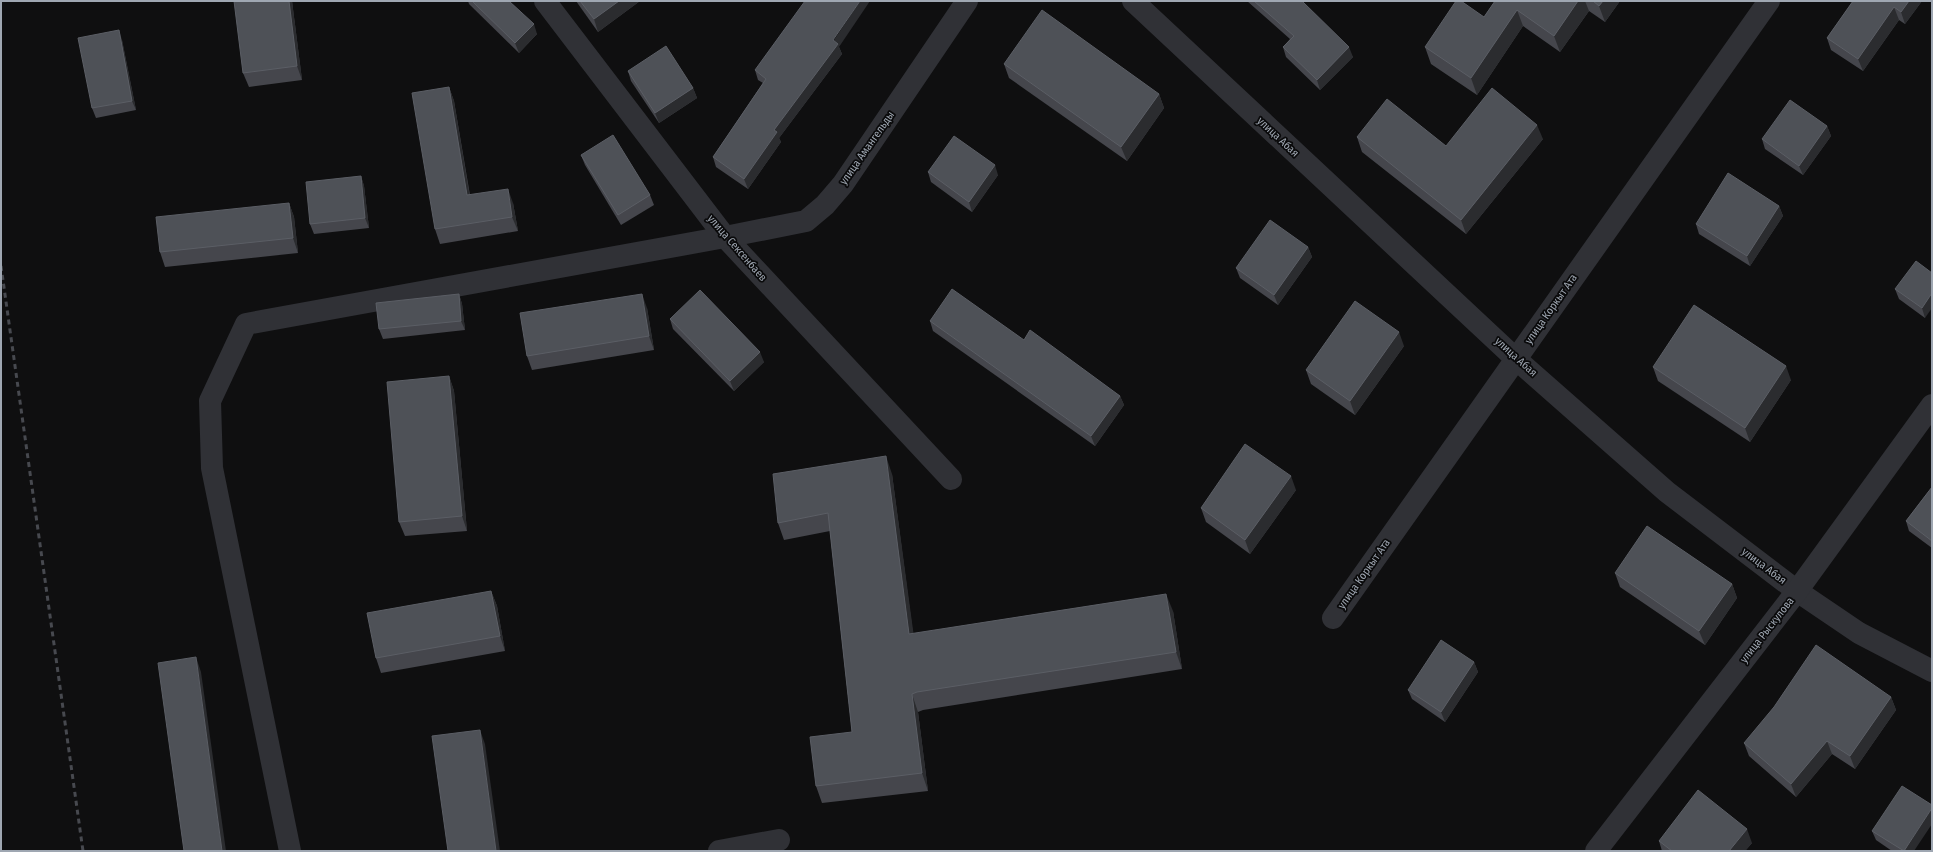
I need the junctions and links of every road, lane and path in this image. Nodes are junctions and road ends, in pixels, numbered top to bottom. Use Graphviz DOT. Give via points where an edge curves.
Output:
graph roads {
  1 [pos="545,1"];
  2 [pos="967,1"];
  3 [pos="1133,1"];
  4 [pos="1769,1"];
  5 [pos="725,237"];
  6 [pos="1516,359"];
  7 [pos="1932,405"];
  8 [pos="950,479"];
  9 [pos="1797,591"];
  10 [pos="1333,618"];
  11 [pos="1932,671"];
  12 [pos="779,840"];
  13 [pos="290,851"];
  14 [pos="719,851"];
  15 [pos="1596,851"];
  1 -- 5 [label="street, улица Сексенбаев"];
  2 -- 5 [label="street, улица Амангельды" via="843,184 825,205 806,221"];
  3 -- 6 [label="street, улица Абая"];
  4 -- 6 [label="street, улица Коркыт Ата"];
  5 -- 8 [label="street, улица Сексенбаев"];
  5 -- 13 [label="street, улица Амангельды" via="246,324 210,401 212,468"];
  6 -- 9 [label="street, улица Абая" via="1667,492"];
  6 -- 10 [label="street, улица Коркыт Ата"];
  7 -- 9 [label="street, улица Рыскулова"];
  9 -- 11 [label="street, улица Абая" via="1859,633"];
  9 -- 15 [label="street, улица Рыскулова"];
  12 -- 14 [label="street"];
}
